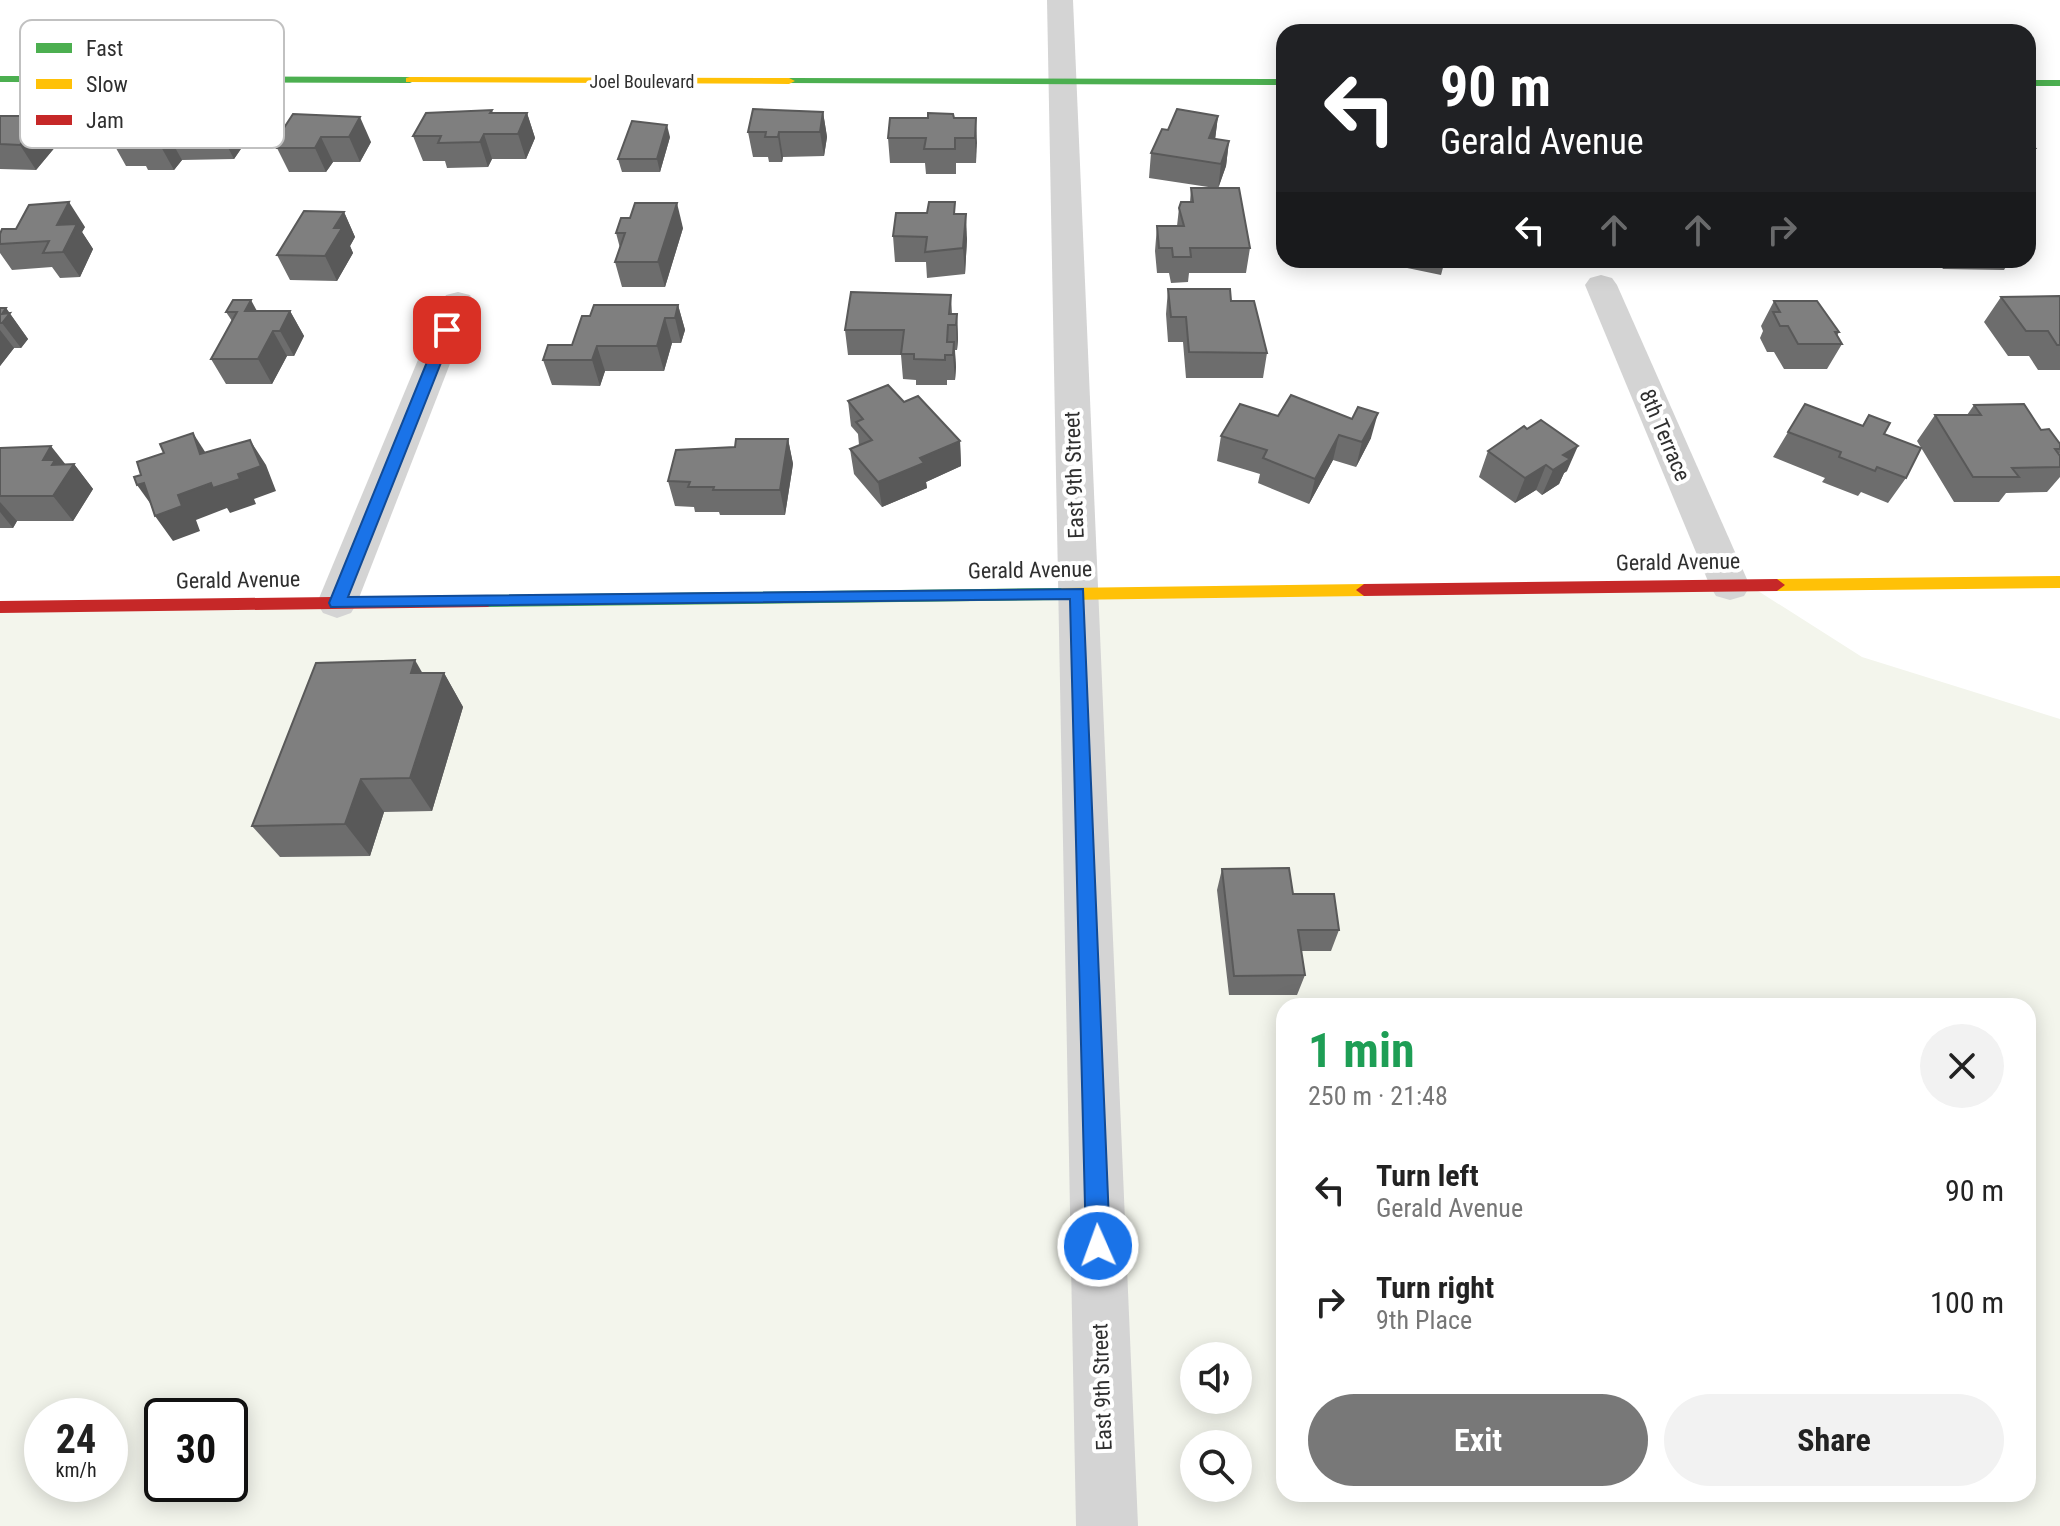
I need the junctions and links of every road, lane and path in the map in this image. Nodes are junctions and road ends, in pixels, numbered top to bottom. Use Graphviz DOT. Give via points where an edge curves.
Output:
graph roads {
  1 [pos="1060,0"];
  2 [pos="0,79"];
  3 [pos="20,79"];
  4 [pos="284,80"];
  5 [pos="1061,81"];
  6 [pos="1276,82"];
  7 [pos="2036,83"];
  8 [pos="2060,83"];
  9 [pos="1601,285"];
  10 [pos="458,302"];
  11 [pos="2060,582"];
  12 [pos="1730,586"];
  13 [pos="1078,593"];
  14 [pos="337,603"];
  15 [pos="0,607"];
  16 [pos="1107,1526"];
  1 -- 5 [label="street, East 9th Street"];
  2 -- 3 [label="street, Joel Boulevard"];
  4 -- 5 [label="street, Joel Boulevard"];
  5 -- 6 [label="street, Joel Boulevard"];
  5 -- 13 [label="street, East 9th Street"];
  7 -- 8 [label="street"];
  9 -- 12 [label="street, 8th Terrace"];
  10 -- 14 [label="street"];
  11 -- 12 [label="street, Gerald Avenue"];
  12 -- 13 [label="street, Gerald Avenue"];
  13 -- 14 [label="street, Gerald Avenue"];
  13 -- 16 [label="street, East 9th Street"];
  14 -- 15 [label="street, Gerald Avenue"];
}
